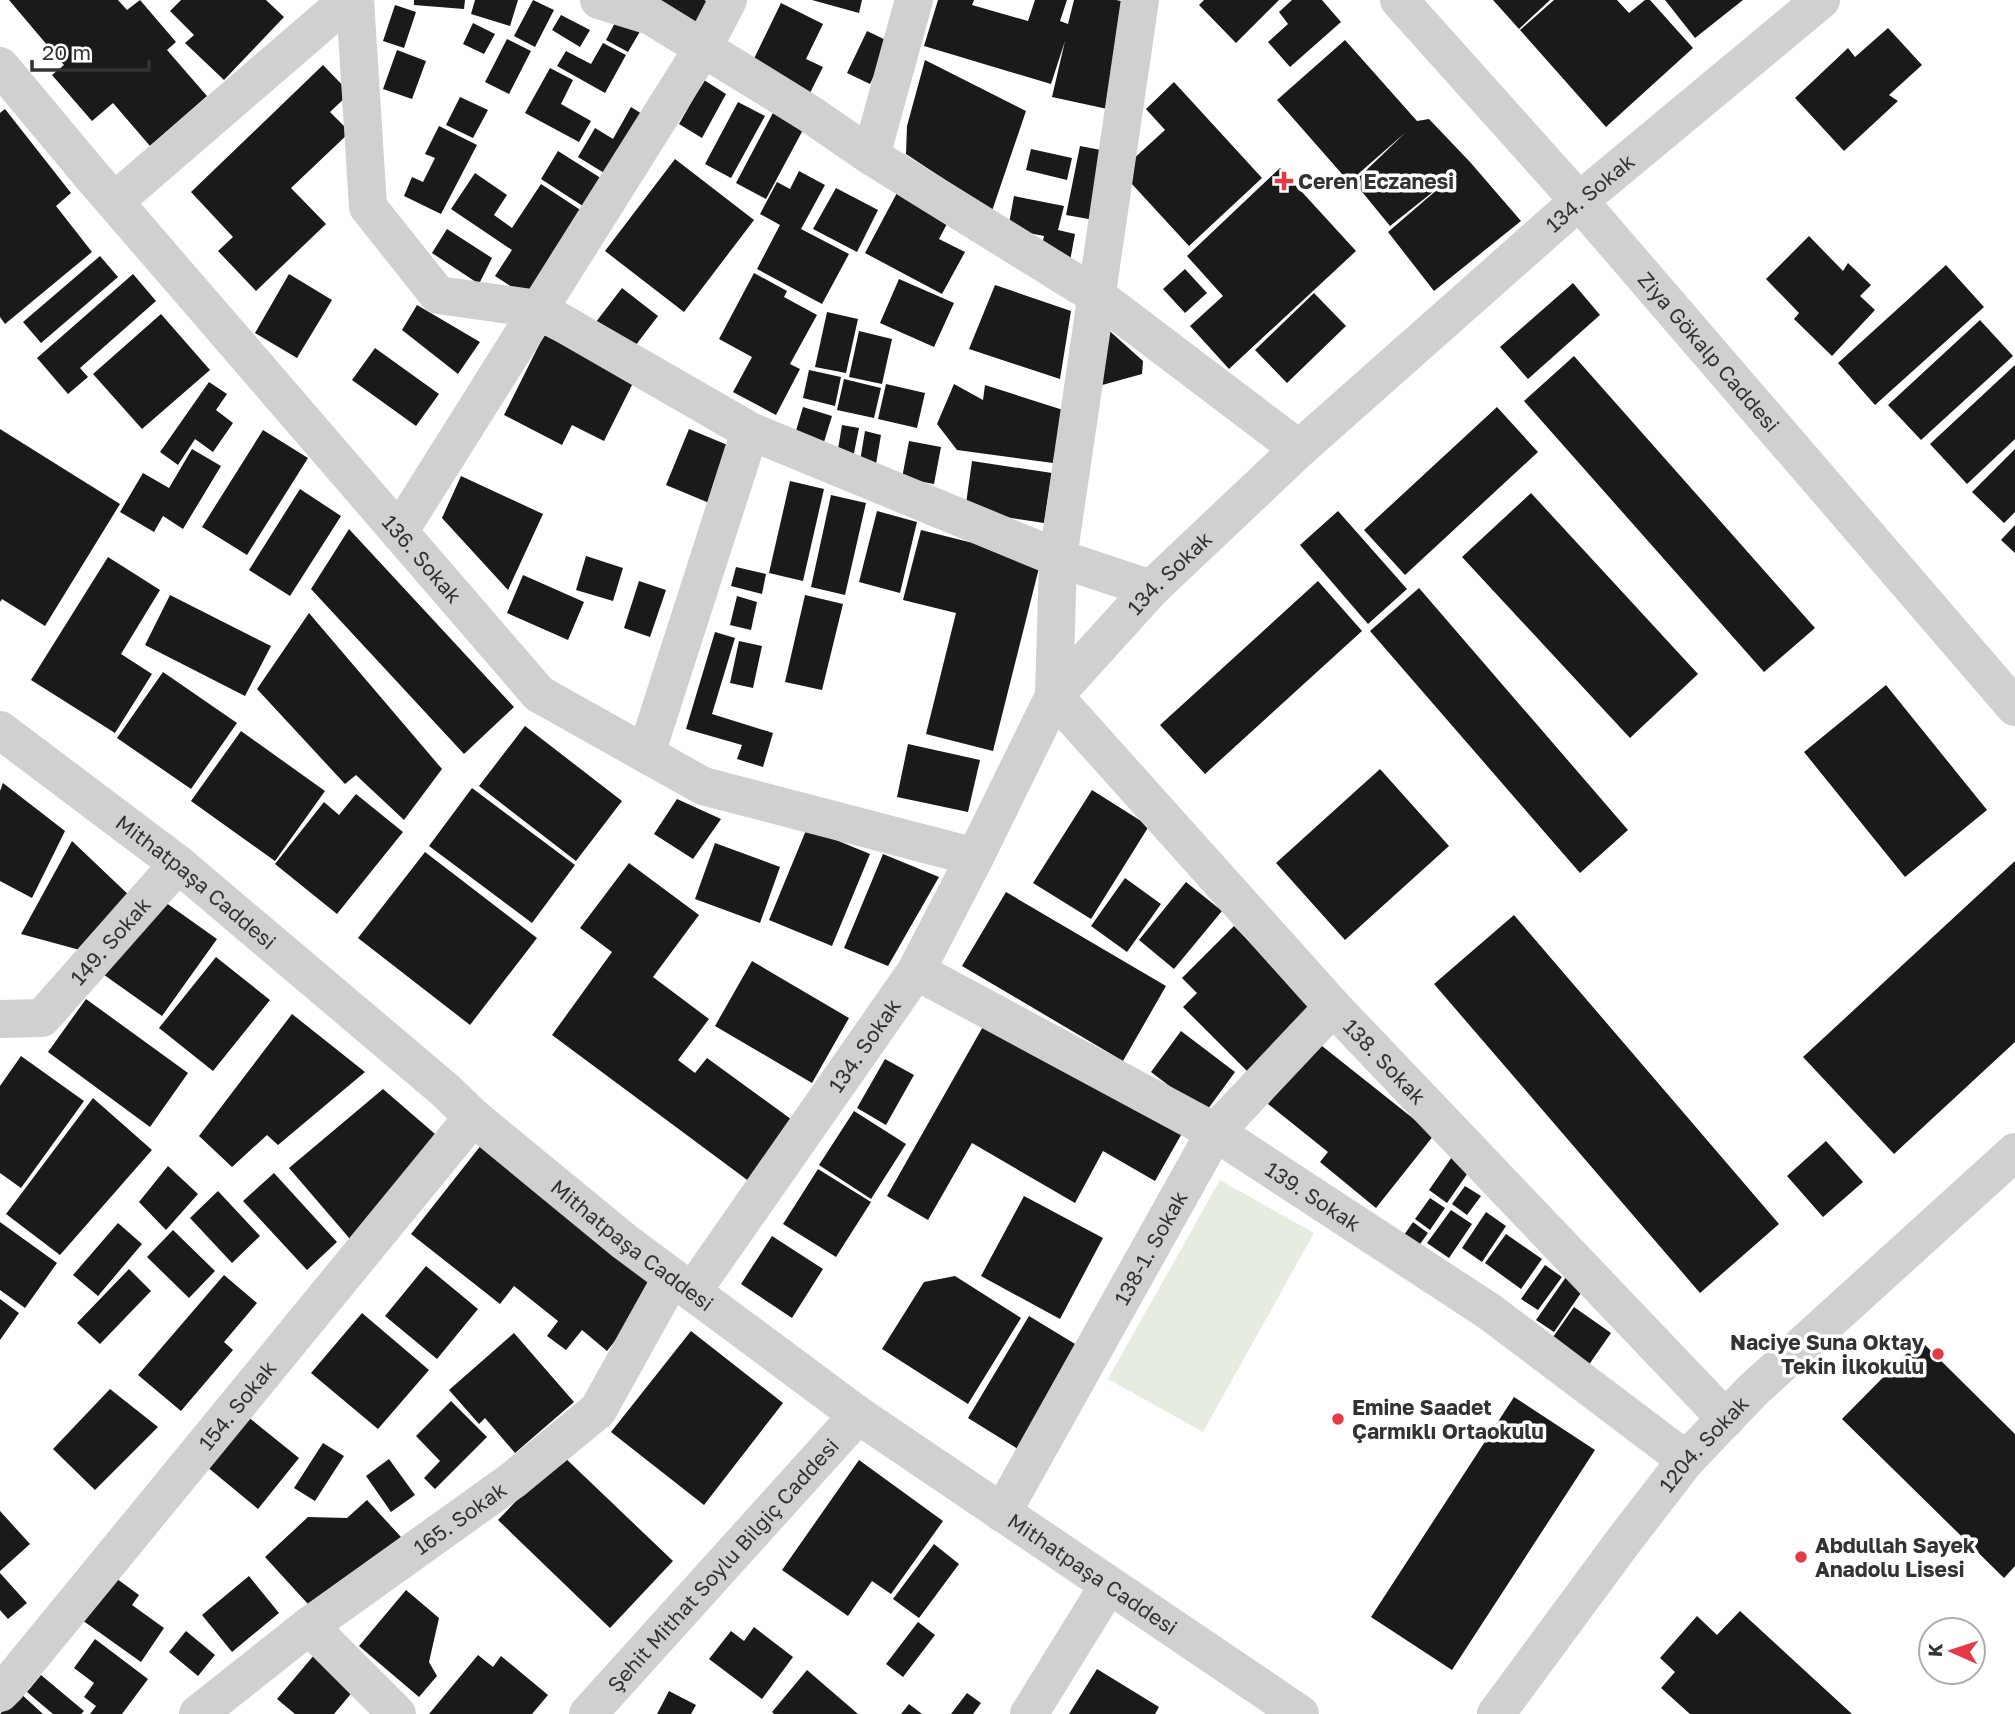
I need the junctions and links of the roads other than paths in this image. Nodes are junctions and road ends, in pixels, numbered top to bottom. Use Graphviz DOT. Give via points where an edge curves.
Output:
graph roads {
  1 [pos="348,0"];
  2 [pos="355,0"];
  3 [pos="599,0"];
  4 [pos="728,0"];
  5 [pos="914,0"];
  6 [pos="1140,0"];
  7 [pos="1399,0"];
  8 [pos="1822,0"];
  9 [pos="703,48"];
  10 [pos="0,66"];
  11 [pos="871,156"];
  12 [pos="115,201"];
  13 [pos="1579,201"];
  14 [pos="1097,296"];
  15 [pos="538,309"];
  16 [pos="750,431"];
  17 [pos="1299,449"];
  18 [pos="399,532"];
  19 [pos="1058,558"];
  20 [pos="1151,589"];
  21 [pos="1054,696"];
  22 [pos="2015,707"];
  23 [pos="0,730"];
  24 [pos="646,754"];
  25 [pos="975,857"];
  26 [pos="178,864"];
  27 [pos="916,971"];
  28 [pos="1333,1007"];
  29 [pos="0,1019"];
  30 [pos="473,1117"];
  31 [pos="1215,1132"];
  32 [pos="2015,1152"];
  33 [pos="682,1284"];
  34 [pos="858,1415"];
  35 [pos="1726,1419"];
  36 [pos="1686,1460"];
  37 [pos="1002,1513"];
  38 [pos="1108,1586"];
  39 [pos="309,1626"];
  40 [pos="2,1686"];
  41 [pos="198,1714"];
  42 [pos="397,1714"];
  43 [pos="588,1714"];
  44 [pos="1029,1714"];
  45 [pos="1300,1714"];
  46 [pos="1496,1714"];
  1 -- 12 [label="street"];
  2 -- 15 [label="street" via="368,207 438,295"];
  3 -- 9 [label="street" via="651,16"];
  4 -- 9 [label="street"];
  5 -- 11 [label="street"];
  6 -- 14 [label="street"];
  7 -- 13 [label="street, Ziya Gökalp Caddesi"];
  8 -- 13 [label="street, 134. Sokak"];
  9 -- 11 [label="street"];
  9 -- 15 [label="street"];
  10 -- 12 [label="street, 136. Sokak"];
  11 -- 14 [label="street"];
  12 -- 18 [label="street, 136. Sokak"];
  13 -- 17 [label="street, 134. Sokak"];
  13 -- 22 [label="street, Ziya Gökalp Caddesi"];
  14 -- 17 [label="street"];
  14 -- 19 [label="street"];
  15 -- 16 [label="street"];
  15 -- 18 [label="street"];
  16 -- 19 [label="street"];
  16 -- 24 [label="street"];
  17 -- 20 [label="street, 134. Sokak"];
  18 -- 24 [label="street, 136. Sokak" via="539,694"];
  19 -- 20 [label="street"];
  19 -- 21 [label="street"];
  20 -- 21 [label="street, 134. Sokak"];
  21 -- 25 [label="street, 134. Sokak"];
  21 -- 28 [label="street, 138. Sokak"];
  23 -- 26 [label="street, Mithatpaşa Caddesi"];
  24 -- 25 [label="street, 136. Sokak" via="703,786"];
  25 -- 27 [label="street, 134. Sokak"];
  26 -- 29 [label="street, 149. Sokak" via="42,1018"];
  26 -- 30 [label="street, Mithatpaşa Caddesi"];
  27 -- 31 [label="street, 139. Sokak"];
  27 -- 33 [label="street, 134. Sokak"];
  28 -- 31 [label="street, 138-1. Sokak"];
  28 -- 35 [label="street, 138. Sokak"];
  30 -- 33 [label="street, Mithatpaşa Caddesi"];
  30 -- 40 [label="street, 154. Sokak"];
  31 -- 36 [label="street, 139. Sokak" via="1490,1312"];
  31 -- 37 [label="street, 138-1. Sokak"];
  32 -- 35 [label="street, 1204. Sokak"];
  33 -- 34 [label="street, Mithatpaşa Caddesi"];
  33 -- 39 [label="street, 165. Sokak" via="598,1410 513,1480"];
  34 -- 37 [label="street, Mithatpaşa Caddesi"];
  34 -- 43 [label="street, Şehit Mithat Soylu Bilgiç Caddesi"];
  35 -- 36 [label="street, 1204. Sokak"];
  36 -- 46 [label="street, 1204. Sokak"];
  37 -- 38 [label="street, Mithatpaşa Caddesi"];
  38 -- 44 [label="street"];
  38 -- 45 [label="street, Mithatpaşa Caddesi"];
  39 -- 41 [label="street, 165. Sokak"];
  39 -- 42 [label="street"];
}
